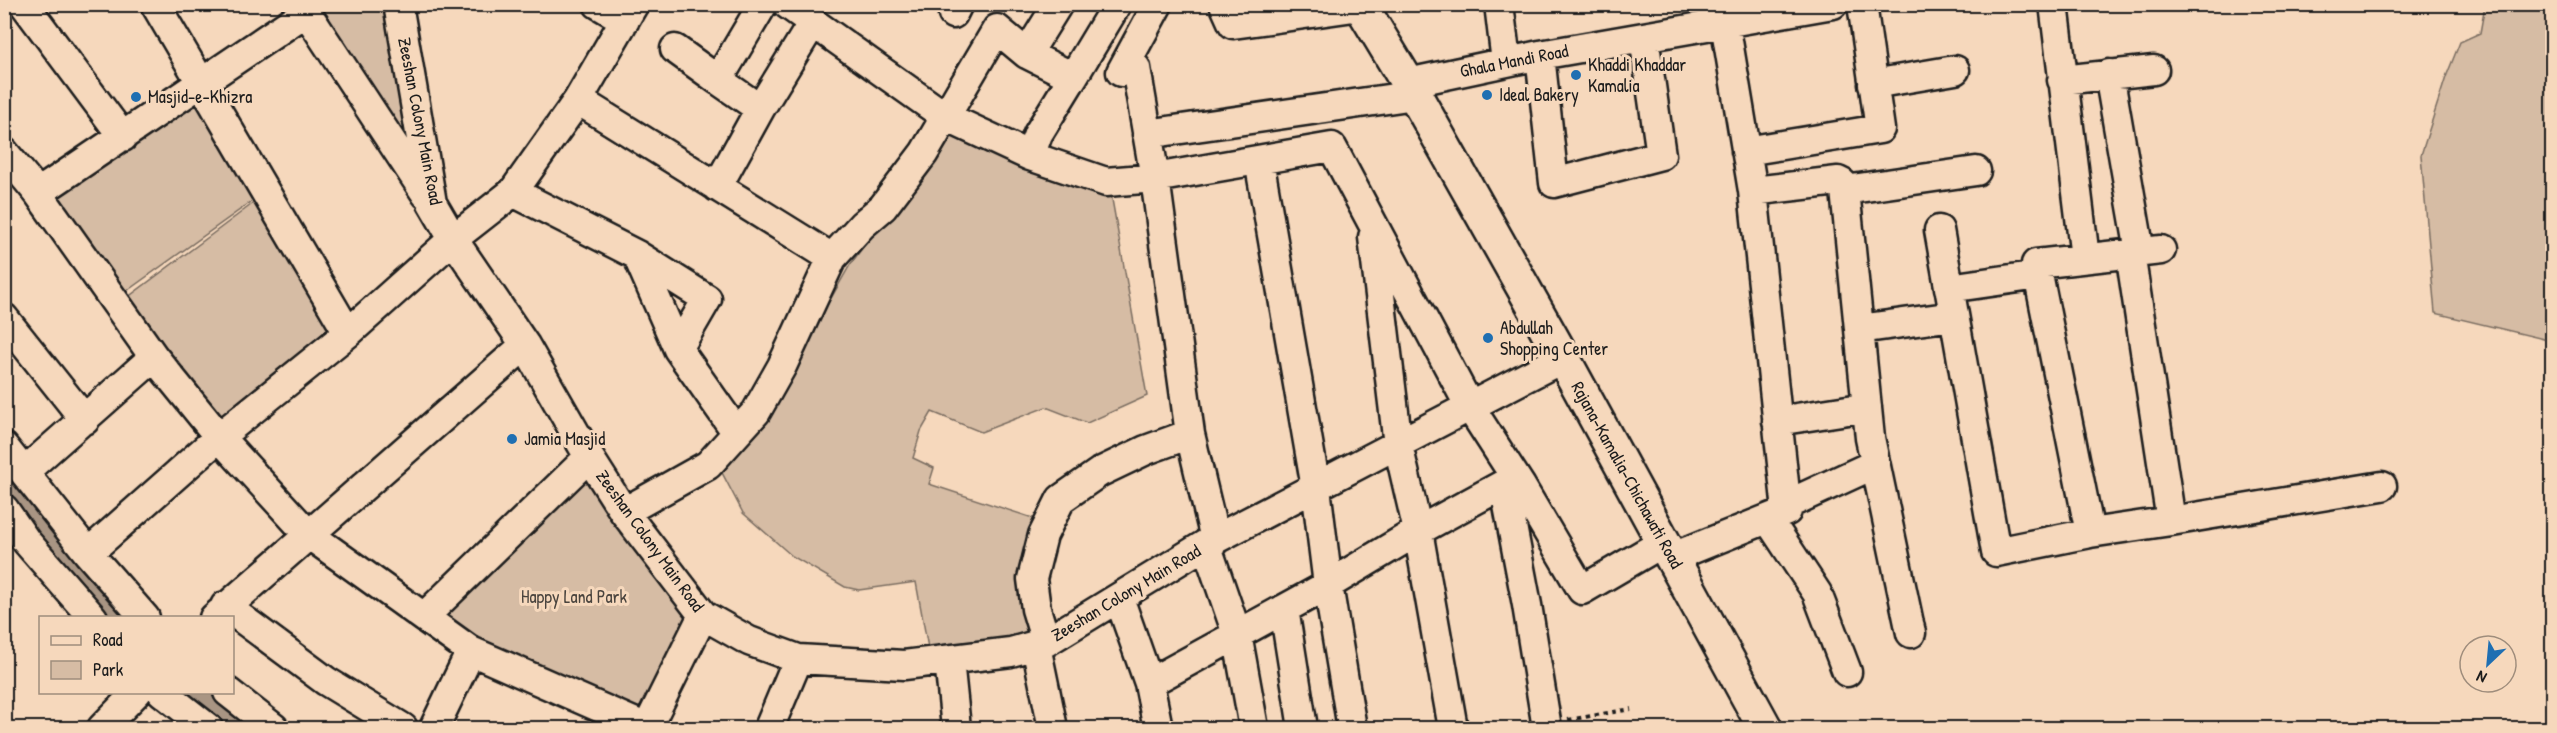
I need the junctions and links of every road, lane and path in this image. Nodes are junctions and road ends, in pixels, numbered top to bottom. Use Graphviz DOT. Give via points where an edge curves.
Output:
graph roads {
  1 [pos="24,4"];
  2 [pos="155,4"];
  3 [pos="398,4"];
  4 [pos="598,4"];
  5 [pos="763,4"];
  6 [pos="787,4"];
  7 [pos="1058,4"];
  8 [pos="1117,4"];
  9 [pos="1158,4"];
  10 [pos="1224,4"];
  11 [pos="1499,4"];
  12 [pos="1833,4"];
  13 [pos="1862,4"];
  14 [pos="2054,4"];
  15 [pos="1360,5"];
  16 [pos="303,8"];
  17 [pos="630,12"];
  18 [pos="1708,18"];
  19 [pos="812,24"];
  20 [pos="1644,37"];
  21 [pos="675,49"];
  22 [pos="1027,54"];
  23 [pos="1540,55"];
  24 [pos="1506,62"];
  25 [pos="1955,70"];
  26 [pos="2154,70"];
  27 [pos="2109,74"];
  28 [pos="1073,77"];
  29 [pos="718,80"];
  30 [pos="2062,80"];
  31 [pos="201,84"];
  32 [pos="1873,84"];
  33 [pos="1412,89"];
  34 [pos="578,100"];
  35 [pos="760,110"];
  36 [pos="946,117"];
  37 [pos="1147,134"];
  38 [pos="123,136"];
  39 [pos="4,152"];
  40 [pos="1746,152"];
  41 [pos="1030,156"];
  42 [pos="1259,160"];
  43 [pos="1976,171"];
  44 [pos="1155,178"];
  45 [pos="717,187"];
  46 [pos="1845,190"];
  47 [pos="1753,191"];
  48 [pos="513,192"];
  49 [pos="38,193"];
  50 [pos="432,203"];
  51 [pos="1371,220"];
  52 [pos="1939,230"];
  53 [pos="453,239"];
  54 [pos="2144,252"];
  55 [pos="637,255"];
  56 [pos="832,258"];
  57 [pos="2085,258"];
  58 [pos="2039,275"];
  59 [pos="1950,288"];
  60 [pos="1954,316"];
  61 [pos="4,318"];
  62 [pos="1859,328"];
  63 [pos="348,333"];
  64 [pos="525,345"];
  65 [pos="678,349"];
  66 [pos="154,357"];
  67 [pos="1563,358"];
  68 [pos="1470,406"];
  69 [pos="1867,407"];
  70 [pos="86,420"];
  71 [pos="1777,421"];
  72 [pos="737,433"];
  73 [pos="1190,434"];
  74 [pos="219,437"];
  75 [pos="1398,445"];
  76 [pos="4,447"];
  77 [pos="589,457"];
  78 [pos="1875,464"];
  79 [pos="24,472"];
  80 [pos="1510,481"];
  81 [pos="2382,486"];
  82 [pos="1316,488"];
  83 [pos="4,509"];
  84 [pos="624,512"];
  85 [pos="1777,512"];
  86 [pos="2171,521"];
  87 [pos="1418,531"];
  88 [pos="2090,533"];
  89 [pos="308,534"];
  90 [pos="1210,542"];
  91 [pos="15,543"];
  92 [pos="1669,550"];
  93 [pos="88,553"];
  94 [pos="1328,585"];
  95 [pos="1119,598"];
  96 [pos="1284,609"];
  97 [pos="219,612"];
  98 [pos="703,615"];
  99 [pos="91,616"];
  100 [pos="144,616"];
  101 [pos="424,617"];
  102 [pos="234,622"];
  103 [pos="1911,633"];
  104 [pos="1237,634"];
  105 [pos="1041,644"];
  106 [pos="471,651"];
  107 [pos="798,659"];
  108 [pos="948,660"];
  109 [pos="1847,672"];
  110 [pos="1149,683"];
  111 [pos="136,694"];
  112 [pos="163,694"];
  113 [pos="229,694"];
  114 [pos="1631,709"];
  115 [pos="1547,726"];
  116 [pos="646,728"];
  117 [pos="102,729"];
  118 [pos="208,729"];
  119 [pos="274,729"];
  120 [pos="403,729"];
  121 [pos="434,729"];
  122 [pos="769,729"];
  123 [pos="956,729"];
  124 [pos="1053,729"];
  125 [pos="1158,729"];
  126 [pos="1254,729"];
  127 [pos="1303,729"];
  128 [pos="1352,729"];
  129 [pos="1453,729"];
  130 [pos="1765,729"];
  1 -- 38 [label="street"];
  2 -- 31 [label="street"];
  3 -- 50 [label="street, Zeeshan Colony Main Road"];
  4 -- 17 [label="street"];
  5 -- 29 [label="street"];
  6 -- 19 [label="street"];
  7 -- 22 [label="street"];
  8 -- 28 [label="street"];
  9 -- 37 [label="street" via="1121,72 1136,68"];
  10 -- 15 [label="street" via="1233,24"];
  11 -- 24 [label="street"];
  12 -- 18 [label="street, Ghala Mandi Road"];
  13 -- 32 [label="street"];
  14 -- 30 [label="street"];
  15 -- 33 [label="main road, Rajana-Kamalia-Chichawati Road"];
  16 -- 31 [label="street"];
  16 -- 50 [label="street"];
  17 -- 34 [label="street"];
  18 -- 20 [label="street, Ghala Mandi Road"];
  18 -- 40 [label="street"];
  19 -- 35 [label="street"];
  19 -- 36 [label="street"];
  20 -- 23 [label="street, Ghala Mandi Road"];
  20 -- 23 [label="street" via="1662,155 1554,183"];
  21 -- 29 [label="street"];
  22 -- 28 [label="street"];
  22 -- 36 [label="street" via="997,29"];
  23 -- 24 [label="street, Ghala Mandi Road"];
  24 -- 33 [label="street, Ghala Mandi Road"];
  25 -- 32 [label="street"];
  26 -- 27 [label="street"];
  27 -- 30 [label="street"];
  27 -- 54 [label="street"];
  28 -- 41 [label="street" via="1038,134"];
  29 -- 35 [label="street"];
  30 -- 57 [label="street"];
  31 -- 38 [label="street"];
  31 -- 63 [label="street"];
  32 -- 40 [label="street" via="1880,129"];
  33 -- 37 [label="street, Ghala Mandi Road"];
  33 -- 67 [label="main road, Rajana-Kamalia-Chichawati Road"];
  34 -- 45 [label="street"];
  34 -- 48 [label="street"];
  35 -- 45 [label="street"];
  36 -- 41 [label="street"];
  36 -- 56 [label="street" via="883,207"];
  37 -- 44 [label="street"];
  38 -- 49 [label="street"];
  39 -- 49 [label="street"];
  40 -- 47 [label="street"];
  41 -- 44 [label="street" via="1106,182"];
  42 -- 44 [label="street"];
  42 -- 51 [label="street" via="1332,147"];
  42 -- 82 [label="street"];
  43 -- 46 [label="street"];
  44 -- 73 [label="street"];
  45 -- 56 [label="street"];
  46 -- 47 [label="street" via="1838,181"];
  46 -- 62 [label="street"];
  47 -- 71 [label="street"];
  48 -- 53 [label="street"];
  48 -- 55 [label="street"];
  49 -- 66 [label="street"];
  50 -- 53 [label="street, Zeeshan Colony Main Road"];
  51 -- 68 [label="street"];
  51 -- 75 [label="street"];
  52 -- 59 [label="street"];
  53 -- 63 [label="street"];
  53 -- 64 [label="street, Zeeshan Colony Main Road"];
  54 -- 57 [label="street"];
  54 -- 86 [label="street"];
  55 -- 65 [label="street"];
  55 -- 65 [label="street" via="707,299"];
  56 -- 72 [label="street" via="782,366 756,412"];
  57 -- 58 [label="street" via="2036,264"];
  58 -- 59 [label="street"];
  58 -- 88 [label="street"];
  59 -- 60 [label="street"];
  60 -- 62 [label="street"];
  60 -- 88 [label="street" via="1996,552"];
  61 -- 70 [label="street"];
  62 -- 69 [label="street"];
  63 -- 74 [label="street"];
  64 -- 77 [label="street, Zeeshan Colony Main Road"];
  64 -- 89 [label="street"];
  65 -- 72 [label="street"];
  66 -- 70 [label="street"];
  66 -- 74 [label="street"];
  67 -- 68 [label="street, Zeeshan Colony Main Road"];
  67 -- 92 [label="main road, Rajana-Kamalia-Chichawati Road"];
  68 -- 75 [label="street, Zeeshan Colony Main Road"];
  68 -- 80 [label="street"];
  69 -- 71 [label="street"];
  69 -- 78 [label="street"];
  70 -- 79 [label="street"];
  71 -- 85 [label="street"];
  72 -- 84 [label="street" via="708,465"];
  73 -- 90 [label="street"];
  73 -- 105 [label="street" via="1100,472 1061,499 1043,535 1032,579"];
  74 -- 89 [label="street"];
  74 -- 93 [label="street"];
  75 -- 82 [label="street, Zeeshan Colony Main Road"];
  75 -- 87 [label="street"];
  76 -- 79 [label="street"];
  77 -- 84 [label="street, Zeeshan Colony Main Road"];
  77 -- 101 [label="street"];
  78 -- 85 [label="street"];
  78 -- 103 [label="street"];
  79 -- 93 [label="street"];
  80 -- 87 [label="street"];
  80 -- 92 [label="street" via="1582,590"];
  80 -- 115 [label="street"];
  81 -- 86 [label="street"];
  82 -- 90 [label="street, Zeeshan Colony Main Road"];
  82 -- 94 [label="street"];
  83 -- 91 [label="street"];
  84 -- 98 [label="street, Zeeshan Colony Main Road"];
  85 -- 92 [label="street"];
  85 -- 109 [label="street" via="1817,593"];
  86 -- 88 [label="street"];
  87 -- 94 [label="street"];
  87 -- 129 [label="street"];
  89 -- 97 [label="street"];
  89 -- 101 [label="street"];
  90 -- 95 [label="street, Zeeshan Colony Main Road"];
  90 -- 104 [label="street"];
  91 -- 99 [label="street"];
  92 -- 130 [label="main road, Rajana-Kamalia-Chichawati Road"];
  93 -- 100 [label="street"];
  94 -- 96 [label="street"];
  94 -- 128 [label="street"];
  95 -- 105 [label="street, Zeeshan Colony Main Road"];
  95 -- 110 [label="street"];
  96 -- 104 [label="street"];
  96 -- 127 [label="street"];
  98 -- 107 [label="street, Zeeshan Colony Main Road" via="749,641"];
  98 -- 116 [label="street"];
  101 -- 106 [label="street"];
  102 -- 120 [label="street"];
  104 -- 110 [label="street"];
  104 -- 126 [label="street"];
  105 -- 108 [label="street, Zeeshan Colony Main Road"];
  105 -- 124 [label="street"];
  106 -- 116 [label="street"];
  106 -- 121 [label="street"];
  107 -- 108 [label="street, Zeeshan Colony Main Road" via="904,664"];
  107 -- 122 [label="street"];
  108 -- 123 [label="street"];
  110 -- 125 [label="street"];
  111 -- 117 [label="street"];
  112 -- 118 [label="street"];
  113 -- 119 [label="street"];
  114 -- 115 [label="path"];
}
